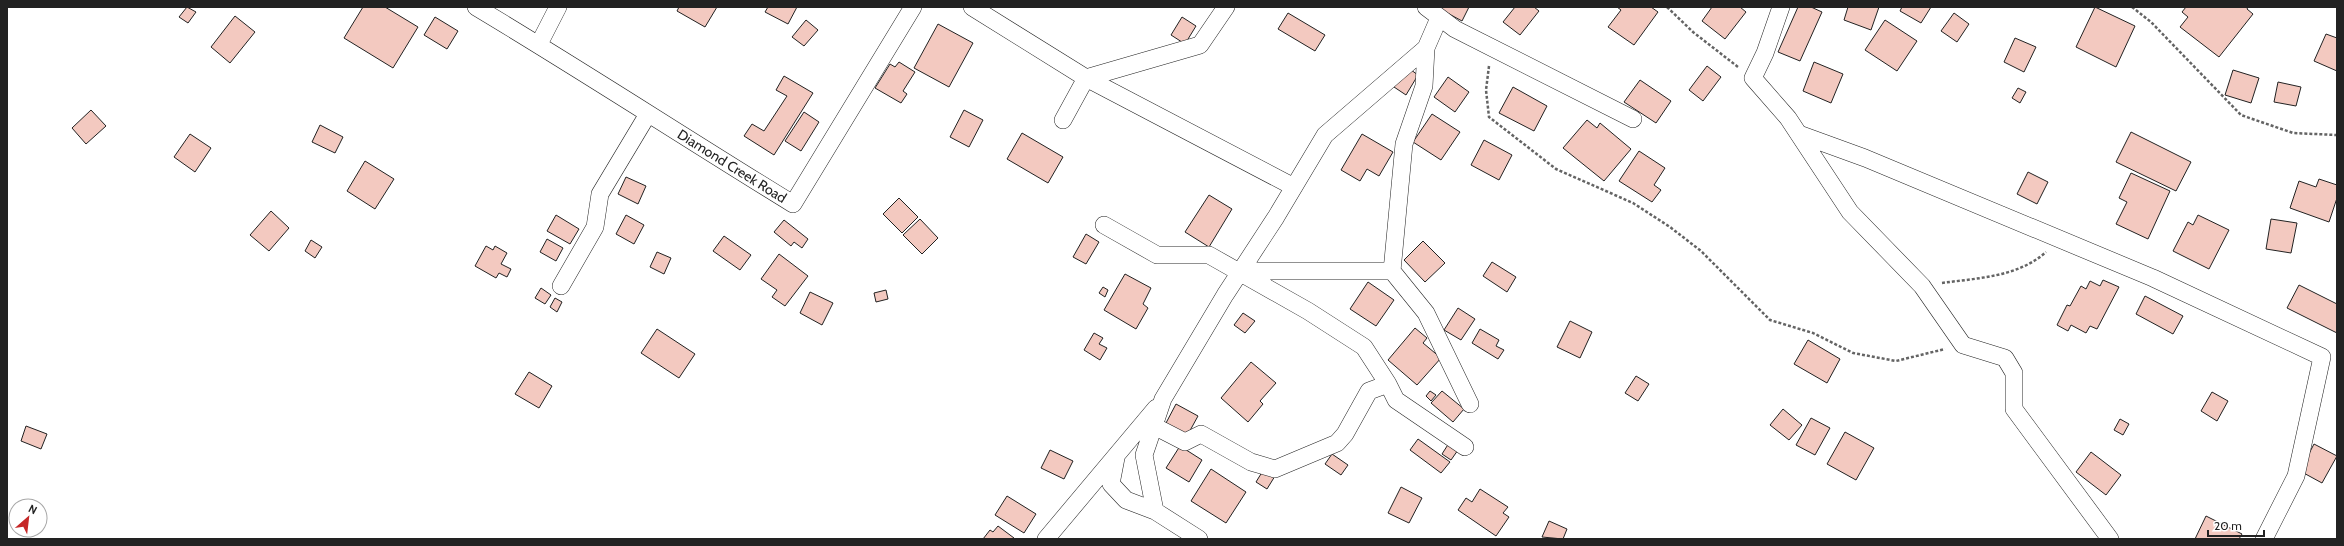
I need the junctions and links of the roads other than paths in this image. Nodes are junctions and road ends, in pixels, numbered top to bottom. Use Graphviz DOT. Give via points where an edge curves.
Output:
graph roads {
  1 [pos="476,7"];
  2 [pos="558,7"];
  3 [pos="913,7"];
  4 [pos="972,7"];
  5 [pos="1226,7"];
  6 [pos="1781,7"];
  7 [pos="1432,12"];
  8 [pos="539,44"];
  9 [pos="1426,48"];
  10 [pos="1086,78"];
  11 [pos="648,114"];
  12 [pos="1633,119"];
  13 [pos="1063,120"];
  14 [pos="1799,134"];
  15 [pos="1294,188"];
  16 [pos="1104,225"];
  17 [pos="1240,271"];
  18 [pos="1392,271"];
  19 [pos="561,286"];
  20 [pos="1388,384"];
  21 [pos="1163,399"];
  22 [pos="1470,404"];
  23 [pos="1154,426"];
  24 [pos="1465,447"];
  25 [pos="1116,458"];
  26 [pos="1155,511"];
  27 [pos="1046,539"];
  28 [pos="1199,539"];
  29 [pos="2110,539"];
  30 [pos="2264,539"];
  1 -- 8 [label="street, Diamond Creek Road"];
  2 -- 8 [label="street"];
  3 -- 11 [label="street, Diamond Creek Road" via="793,204"];
  4 -- 10 [label="street"];
  5 -- 10 [label="street" via="1200,45"];
  6 -- 14 [label="street" via="1753,78"];
  7 -- 9 [label="street"];
  7 -- 12 [label="street" via="1455,29"];
  8 -- 11 [label="street, Diamond Creek Road"];
  9 -- 15 [label="street" via="1325,134"];
  9 -- 18 [label="street" via="1424,86 1404,144"];
  10 -- 13 [label="street"];
  10 -- 15 [label="street"];
  11 -- 19 [label="street" via="600,194 595,227"];
  14 -- 29 [label="street" via="1850,212 1922,286 1963,345 2006,358 2014,373 2014,409"];
  14 -- 30 [label="street" via="1865,158 2153,278 2322,357 2296,476"];
  15 -- 17 [label="street"];
  16 -- 17 [label="street" via="1157,255 1209,255"];
  17 -- 18 [label="street"];
  17 -- 20 [label="street" via="1364,347"];
  17 -- 21 [label="street"];
  18 -- 22 [label="street" via="1426,313"];
  20 -- 23 [label="street" via="1369,391 1337,444 1275,469 1251,462 1201,434 1185,442"];
  20 -- 24 [label="street" via="1396,400"];
  21 -- 23 [label="street"];
  21 -- 25 [label="street"];
  23 -- 26 [label="street" via="1144,455"];
  25 -- 26 [label="street" via="1111,484 1126,500"];
  25 -- 27 [label="street"];
  26 -- 28 [label="street"];
}
